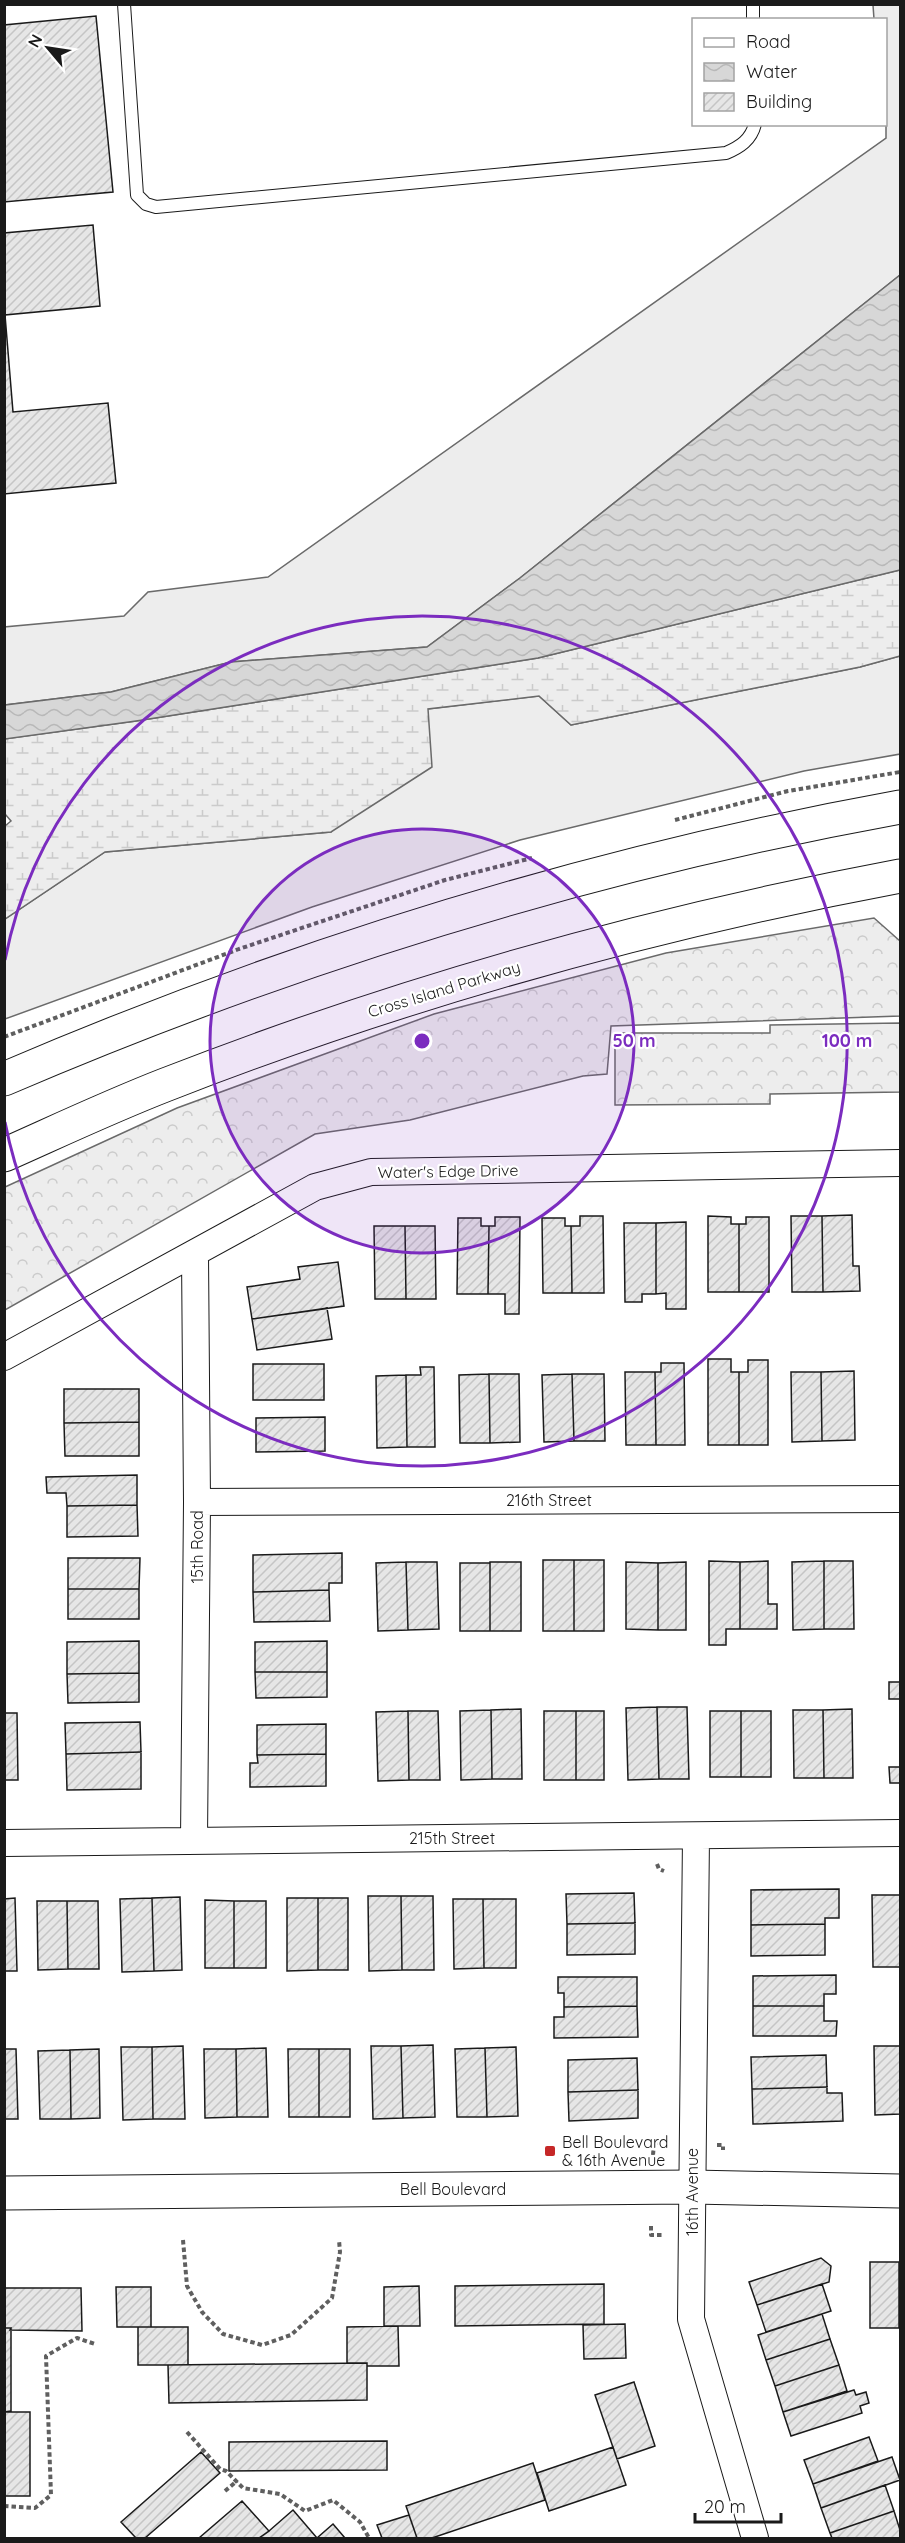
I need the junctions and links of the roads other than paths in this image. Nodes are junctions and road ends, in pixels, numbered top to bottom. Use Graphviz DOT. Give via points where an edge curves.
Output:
graph roads {
  1 [pos="124,4"];
  2 [pos="755,126"];
  3 [pos="900,807"];
  4 [pos="900,876"];
  5 [pos="4,1079"];
  6 [pos="4,1155"];
  7 [pos="900,1163"];
  8 [pos="195,1254"];
  9 [pos="4,1357"];
  10 [pos="900,1499"];
  11 [pos="197,1502"];
  12 [pos="900,1833"];
  13 [pos="696,1836"];
  14 [pos="194,1840"];
  15 [pos="4,1843"];
  16 [pos="692,2187"];
  17 [pos="900,2190"];
  18 [pos="4,2193"];
  19 [pos="755,2538"];
  1 -- 2 [label="lane" via="137,195 156,207 726,153 740,147"];
  3 -- 5 [label="main road" via="629,865 426,922 152,1017"];
  4 -- 6 [label="main road, Cross Island Parkway" via="650,930 385,1006 165,1085"];
  7 -- 8 [label="street, Water's Edge Drive" via="371,1172 315,1187"];
  8 -- 9 [label="street, Water's Edge Drive"];
  8 -- 11 [label="street, 15th Road"];
  10 -- 11 [label="street, 216th Street"];
  11 -- 14 [label="street, 15th Road"];
  12 -- 13 [label="street, 215th Street"];
  13 -- 14 [label="street, 215th Street"];
  13 -- 16 [label="street, 16th Avenue"];
  14 -- 15 [label="street, 215th Street"];
  16 -- 17 [label="main road, Bell Boulevard"];
  16 -- 18 [label="main road, Bell Boulevard"];
  16 -- 19 [label="street, 16th Avenue" via="691,2319"];
}
